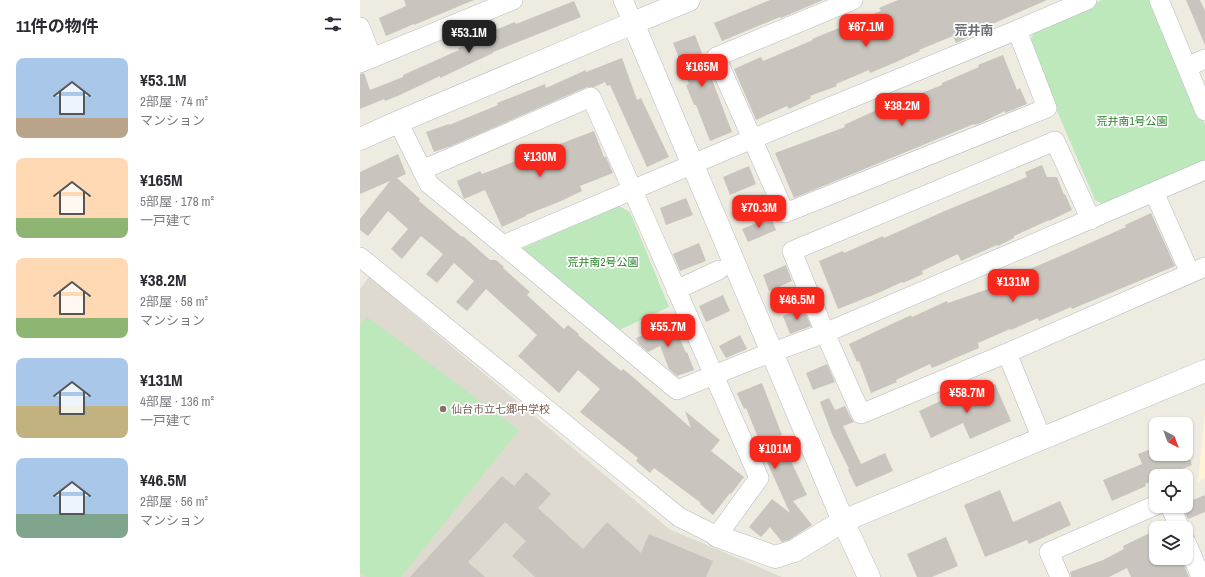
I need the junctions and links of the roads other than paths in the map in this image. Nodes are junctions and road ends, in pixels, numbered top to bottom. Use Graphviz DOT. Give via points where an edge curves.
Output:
graph roads {
  1 [pos="513,0"];
  2 [pos="623,0"];
  3 [pos="689,0"];
  4 [pos="852,0"];
  5 [pos="1159,0"];
  6 [pos="1084,1"];
  7 [pos="633,23"];
  8 [pos="360,27"];
  9 [pos="1016,30"];
  10 [pos="1205,59"];
  11 [pos="366,60"];
  12 [pos="1186,67"];
  13 [pos="1205,111"];
  14 [pos="398,122"];
  15 [pos="360,139"];
  16 [pos="752,139"];
  17 [pos="693,165"];
  18 [pos="422,170"];
  19 [pos="1205,170"];
  20 [pos="633,189"];
  21 [pos="1154,192"];
  22 [pos="1090,220"];
  23 [pos="503,245"];
  24 [pos="360,257"];
  25 [pos="719,270"];
  26 [pos="1197,270"];
  27 [pos="676,290"];
  28 [pos="826,333"];
  29 [pos="1007,353"];
  30 [pos="772,354"];
  31 [pos="1205,371"];
  32 [pos="714,376"];
  33 [pos="1042,439"];
  34 [pos="1149,508"];
  35 [pos="843,521"];
  36 [pos="717,536"];
  37 [pos="1193,558"];
  38 [pos="869,577"];
  39 [pos="1060,577"];
  40 [pos="1201,577"];
  1 -- 11 [label="street"];
  2 -- 7 [label="street"];
  3 -- 7 [label="street"];
  4 -- 16 [label="street" via="716,57"];
  5 -- 12 [label="street"];
  6 -- 9 [label="street"];
  7 -- 14 [label="street"];
  7 -- 17 [label="street"];
  8 -- 11 [label="street"];
  9 -- 16 [label="street"];
  9 -- 16 [label="street" via="1047,108 785,213"];
  10 -- 12 [label="street"];
  12 -- 13 [label="street"];
  14 -- 15 [label="street"];
  14 -- 18 [label="street"];
  16 -- 17 [label="street"];
  17 -- 20 [label="street"];
  17 -- 30 [label="street"];
  18 -- 20 [label="street" via="591,97"];
  18 -- 23 [label="street" via="429,184"];
  19 -- 21 [label="street"];
  20 -- 23 [label="street"];
  20 -- 27 [label="street"];
  21 -- 22 [label="street"];
  21 -- 26 [label="street"];
  22 -- 28 [label="street"];
  22 -- 28 [label="street" via="1055,141 792,251"];
  23 -- 32 [label="street" via="677,390"];
  24 -- 36 [label="street" via="679,517"];
  25 -- 27 [label="street"];
  26 -- 29 [label="street"];
  27 -- 32 [label="street"];
  28 -- 29 [label="street" via="861,414"];
  28 -- 30 [label="street"];
  29 -- 33 [label="street"];
  30 -- 32 [label="street"];
  30 -- 35 [label="street"];
  31 -- 33 [label="street"];
  32 -- 36 [label="street" via="759,478"];
  33 -- 35 [label="street"];
  34 -- 39 [label="street" via="1049,552"];
  35 -- 36 [label="street" via="794,552 776,557"];
  35 -- 38 [label="street"];
  37 -- 40 [label="street"];
}
